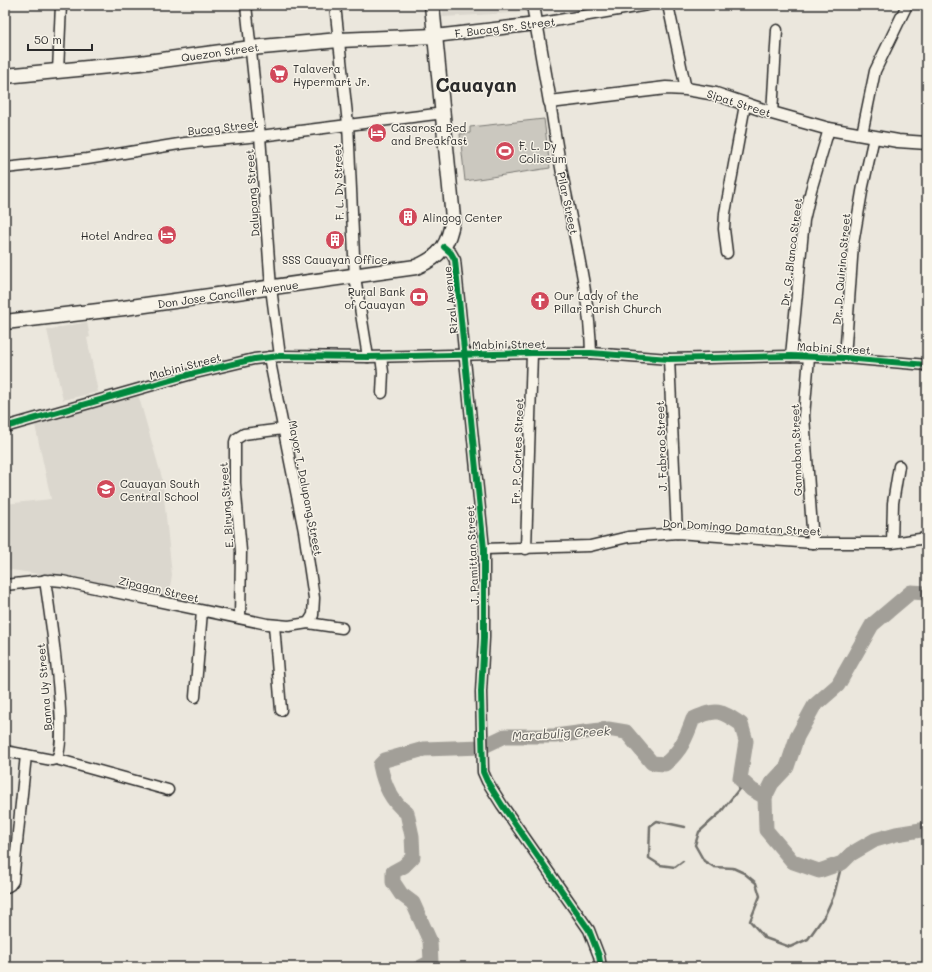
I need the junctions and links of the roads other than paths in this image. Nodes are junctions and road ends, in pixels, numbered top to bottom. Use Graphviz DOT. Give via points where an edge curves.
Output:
graph roads {
  1 [pos="61,5"];
  2 [pos="246,5"];
  3 [pos="335,5"];
  4 [pos="432,5"];
  5 [pos="534,5"];
  6 [pos="647,5"];
  7 [pos="668,5"];
  8 [pos="907,5"];
  9 [pos="536,24"];
  10 [pos="777,30"];
  11 [pos="435,36"];
  12 [pos="339,40"];
  13 [pos="250,48"];
  14 [pos="58,71"];
  15 [pos="5,76"];
  16 [pos="686,88"];
  17 [pos="550,102"];
  18 [pos="745,105"];
  19 [pos="444,113"];
  20 [pos="772,113"];
  21 [pos="348,124"];
  22 [pos="829,129"];
  23 [pos="862,134"];
  24 [pos="260,136"];
  25 [pos="874,137"];
  26 [pos="927,143"];
  27 [pos="5,168"];
  28 [pos="444,247"];
  29 [pos="727,253"];
  30 [pos="355,277"];
  31 [pos="270,288"];
  32 [pos="5,322"];
  33 [pos="532,353"];
  34 [pos="591,353"];
  35 [pos="466,354"];
  36 [pos="275,356"];
  37 [pos="792,356"];
  38 [pos="368,357"];
  39 [pos="381,357"];
  40 [pos="809,357"];
  41 [pos="670,358"];
  42 [pos="845,358"];
  43 [pos="927,365"];
  44 [pos="382,394"];
  45 [pos="5,427"];
  46 [pos="283,430"];
  47 [pos="900,466"];
  48 [pos="677,533"];
  49 [pos="927,538"];
  50 [pos="813,543"];
  51 [pos="892,543"];
  52 [pos="526,549"];
  53 [pos="484,550"];
  54 [pos="45,580"];
  55 [pos="5,585"];
  56 [pos="202,611"];
  57 [pos="240,618"];
  58 [pos="308,623"];
  59 [pos="274,625"];
  60 [pos="342,628"];
  61 [pos="195,697"];
  62 [pos="281,710"];
  63 [pos="5,752"];
  64 [pos="26,755"];
  65 [pos="56,759"];
  66 [pos="168,790"];
  67 [pos="5,888"];
  68 [pos="601,967"];
  1 -- 14 [label="street"];
  2 -- 13 [label="street, Dalupang Street"];
  3 -- 12 [label="street, F. L. Dy Street"];
  4 -- 11 [label="main road"];
  5 -- 9 [label="street, Pilar Street"];
  6 -- 9 [label="street, F. Bucag Sr. Street"];
  7 -- 16 [label="street"];
  8 -- 23 [label="street" via="877,64"];
  9 -- 11 [label="street, F. Bucag Sr. Street"];
  9 -- 17 [label="street, Pilar Street"];
  10 -- 20 [label="street"];
  11 -- 12 [label="main road, Quezon Street"];
  11 -- 19 [label="main road"];
  12 -- 13 [label="main road, Quezon Street"];
  12 -- 21 [label="street, F. L. Dy Street"];
  13 -- 14 [label="main road, Quezon Street"];
  13 -- 24 [label="street, Dalupang Street"];
  14 -- 15 [label="main road, Quezon Street"];
  16 -- 17 [label="street, Sipat Street" via="666,88"];
  16 -- 18 [label="street, Sipat Street" via="716,94"];
  17 -- 34 [label="street, Pilar Street" via="558,157 582,268 591,333"];
  18 -- 20 [label="street, Sipat Street"];
  18 -- 29 [label="street" via="725,213"];
  19 -- 21 [label="street, Bucag Street"];
  19 -- 28 [label="main road" via="452,218 450,235"];
  20 -- 22 [label="street, Sipat Street"];
  21 -- 24 [label="street, Bucag Street"];
  21 -- 30 [label="street, F. L. Dy Street"];
  22 -- 23 [label="street, Sipat Street"];
  22 -- 37 [label="street, Dr. G. Blanco Street" via="810,190 804,220"];
  23 -- 25 [label="street, Sipat Street"];
  24 -- 27 [label="street, Bucag Street" via="185,143 87,159"];
  24 -- 31 [label="street, Dalupang Street"];
  25 -- 26 [label="street, Sipat Street"];
  25 -- 42 [label="street, Dr. D. Quirino Street" via="853,244"];
  28 -- 30 [label="main road, Don Jose Canciller Avenue" via="437,256 416,267"];
  28 -- 35 [label="street, Rizal Avenue" via="455,260"];
  30 -- 31 [label="main road, Don Jose Canciller Avenue"];
  30 -- 38 [label="street, F. L. Dy Street"];
  31 -- 32 [label="main road, Don Jose Canciller Avenue"];
  31 -- 36 [label="street, Dalupang Street"];
  33 -- 34 [label="street, Mabini Street"];
  33 -- 35 [label="street, Mabini Street"];
  33 -- 52 [label="street, Fr. P. Cortes Street"];
  34 -- 41 [label="street, Mabini Street"];
  35 -- 39 [label="street, Mabini Street"];
  35 -- 53 [label="street, J. Pamittan Street"];
  36 -- 38 [label="street, Mabini Street"];
  36 -- 45 [label="street, Mabini Street" via="195,373"];
  36 -- 46 [label="street, Mayor T. Dalupang Street"];
  37 -- 40 [label="street, Mabini Street"];
  37 -- 41 [label="street, Mabini Street"];
  38 -- 39 [label="street, Mabini Street"];
  39 -- 44 [label="street"];
  40 -- 42 [label="street, Mabini Street"];
  40 -- 50 [label="street, Gannaban Street" via="804,416"];
  41 -- 48 [label="street, J. Fabrao Street"];
  42 -- 43 [label="street, Mabini Street"];
  46 -- 57 [label="street, E. Birung Street" via="244,434 235,442 235,483 241,551"];
  46 -- 58 [label="street, Mayor T. Dalupang Street" via="304,531 314,598 313,615"];
  47 -- 51 [label="street" via="894,503"];
  48 -- 50 [label="street, Don Domingo Damatan Street"];
  48 -- 52 [label="street, Don Domingo Damatan Street" via="636,536 590,546"];
  49 -- 51 [label="street, Don Domingo Damatan Street"];
  50 -- 51 [label="street, Don Domingo Damatan Street"];
  52 -- 53 [label="street, Don Domingo Damatan Street"];
  53 -- 68 [label="street, J. Pamittan Street" via="483,772 589,930"];
  54 -- 55 [label="street, Zipagan Street"];
  54 -- 56 [label="street, Zipagan Street" via="73,583"];
  54 -- 65 [label="street, Banna Uy Street" via="61,728 60,752"];
  56 -- 57 [label="street, Zipagan Street"];
  56 -- 61 [label="street"];
  57 -- 59 [label="street, Zipagan Street"];
  58 -- 59 [label="street, Zipagan Street"];
  58 -- 60 [label="street, Zipagan Street"];
  59 -- 62 [label="street"];
  63 -- 64 [label="street"];
  64 -- 65 [label="street"];
  64 -- 67 [label="street" via="13,881"];
  65 -- 66 [label="street"];
}
